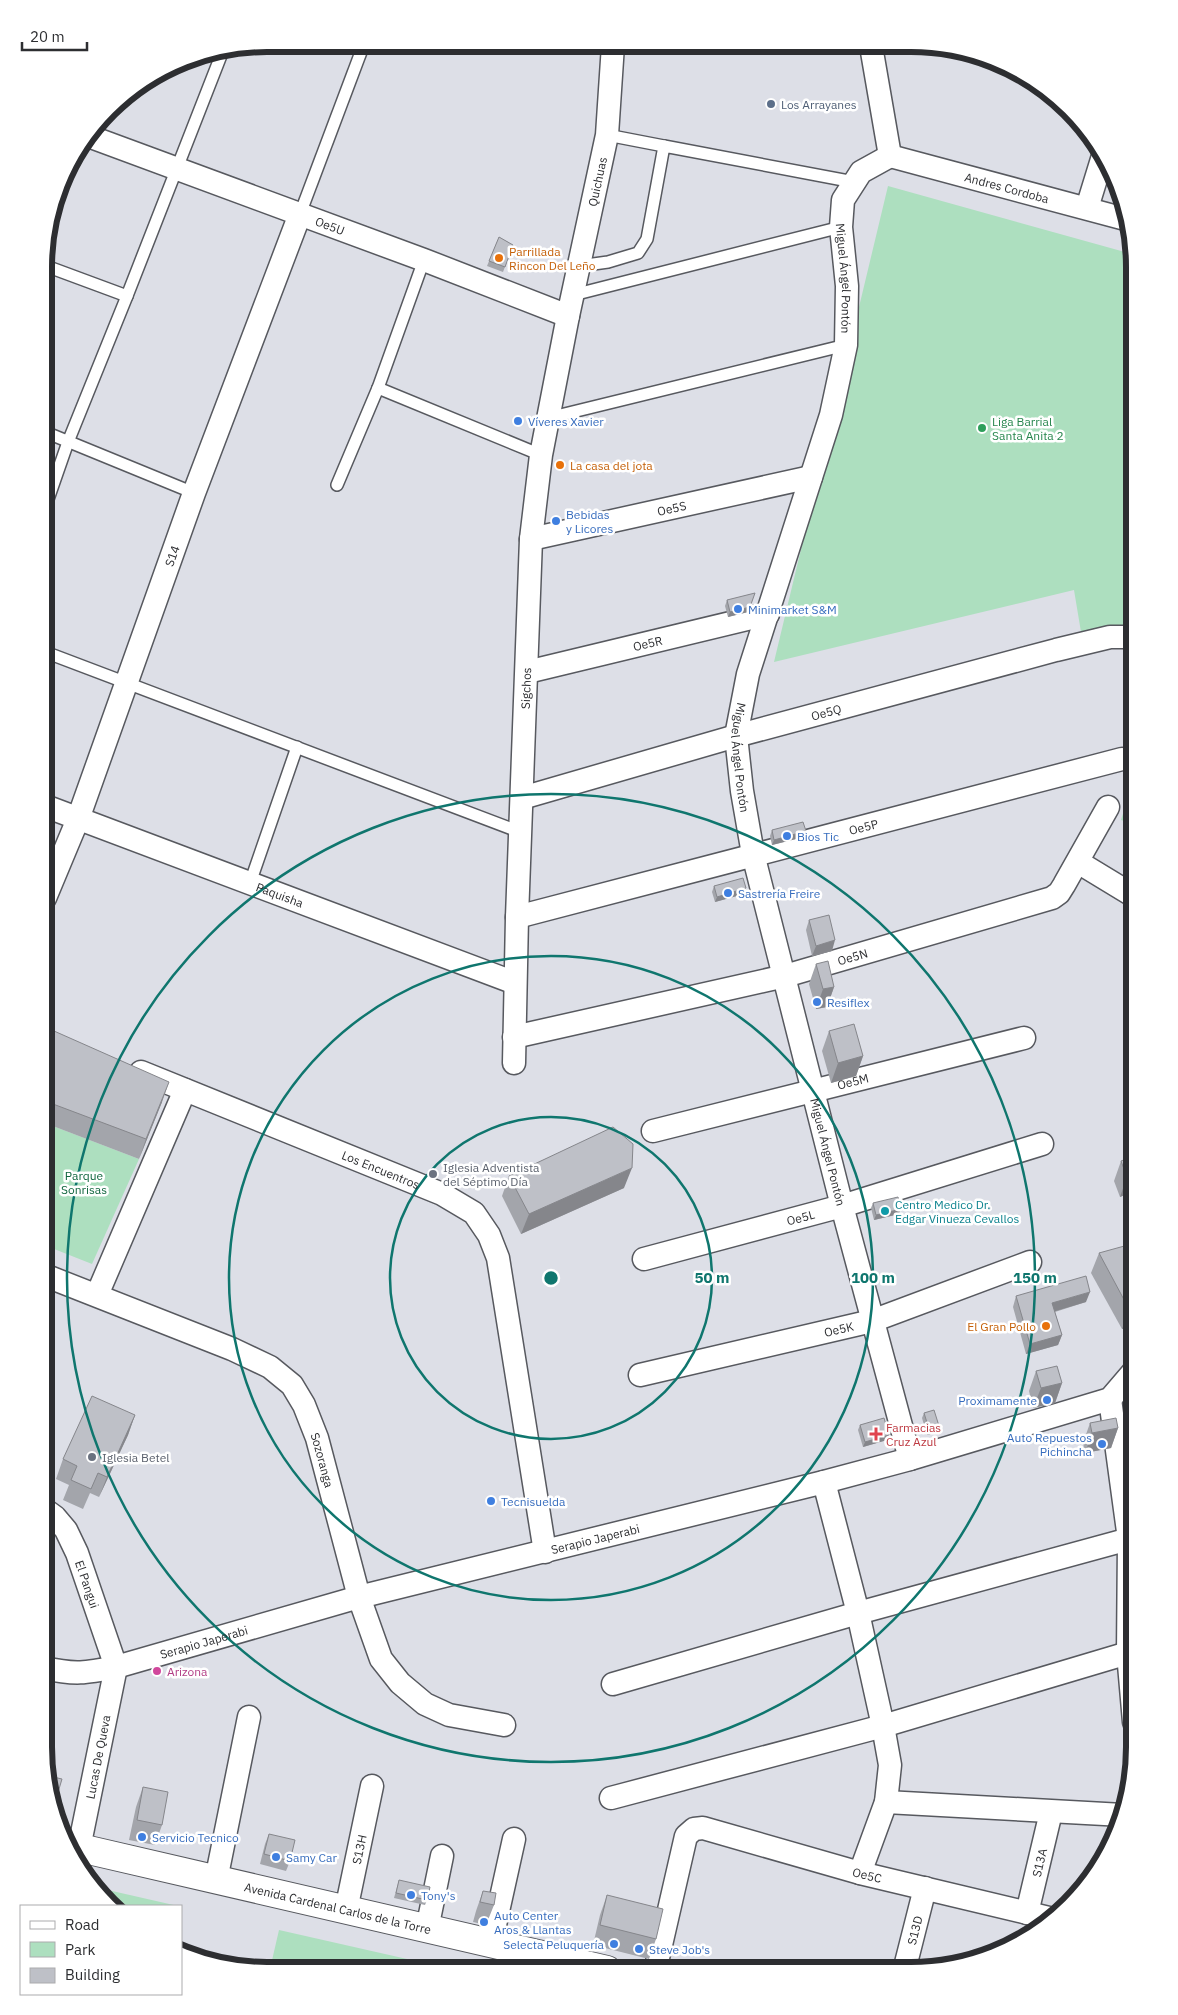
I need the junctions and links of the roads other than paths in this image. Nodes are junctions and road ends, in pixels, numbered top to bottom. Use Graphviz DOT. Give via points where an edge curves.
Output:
graph roads {
  1 [pos="361,52"];
  2 [pos="613,52"];
  3 [pos="872,52"];
  4 [pos="220,58"];
  5 [pos="607,134"];
  6 [pos="95,139"];
  7 [pos="664,146"];
  8 [pos="890,156"];
  9 [pos="1100,166"];
  10 [pos="176,169"];
  11 [pos="854,182"];
  12 [pos="1087,208"];
  13 [pos="300,214"];
  14 [pos="1119,217"];
  15 [pos="841,227"];
  16 [pos="424,260"];
  17 [pos="579,266"];
  18 [pos="52,268"];
  19 [pos="127,296"];
  20 [pos="570,306"];
  21 [pos="846,345"];
  22 [pos="378,388"];
  23 [pos="548,418"];
  24 [pos="52,435"];
  25 [pos="68,442"];
  26 [pos="541,455"];
  27 [pos="811,477"];
  28 [pos="337,485"];
  29 [pos="52,488"];
  30 [pos="194,492"];
  31 [pos="530,540"];
  32 [pos="768,614"];
  33 [pos="1126,637"];
  34 [pos="52,655"];
  35 [pos="527,672"];
  36 [pos="126,682"];
  37 [pos="736,736"];
  38 [pos="297,747"];
  39 [pos="1122,758"];
  40 [pos="522,798"];
  41 [pos="1108,806"];
  42 [pos="52,809"];
  43 [pos="78,819"];
  44 [pos="520,832"];
  45 [pos="753,854"];
  46 [pos="1078,862"];
  47 [pos="52,881"];
  48 [pos="250,883"];
  49 [pos="1126,891"];
  50 [pos="517,917"];
  51 [pos="785,976"];
  52 [pos="515,983"];
  53 [pos="514,1036"];
  54 [pos="1024,1038"];
  55 [pos="514,1063"];
  56 [pos="124,1065"];
  57 [pos="185,1090"];
  58 [pos="814,1092"];
  59 [pos="653,1131"];
  60 [pos="1042,1144"];
  61 [pos="842,1206"];
  62 [pos="644,1258"];
  63 [pos="1030,1262"];
  64 [pos="52,1278"];
  65 [pos="97,1295"];
  66 [pos="872,1321"];
  67 [pos="640,1375"];
  68 [pos="1126,1380"];
  69 [pos="1110,1399"];
  70 [pos="910,1459"];
  71 [pos="824,1482"];
  72 [pos="52,1514"];
  73 [pos="1126,1517"];
  74 [pos="1126,1540"];
  75 [pos="545,1552"];
  76 [pos="359,1597"];
  77 [pos="858,1614"];
  78 [pos="1126,1654"];
  79 [pos="116,1667"];
  80 [pos="52,1670"];
  81 [pos="613,1684"];
  82 [pos="249,1717"];
  83 [pos="504,1725"];
  84 [pos="884,1726"];
  85 [pos="372,1786"];
  86 [pos="611,1798"];
  87 [pos="886,1802"];
  88 [pos="1051,1812"];
  89 [pos="1115,1815"];
  90 [pos="514,1839"];
  91 [pos="75,1842"];
  92 [pos="77,1847"];
  93 [pos="442,1856"];
  94 [pos="860,1873"];
  95 [pos="216,1880"];
  96 [pos="925,1888"];
  97 [pos="346,1910"];
  98 [pos="1027,1913"];
  99 [pos="1043,1917"];
  100 [pos="427,1929"];
  101 [pos="491,1944"];
  102 [pos="571,1962"];
  103 [pos="657,1962"];
  104 [pos="906,1962"];
  1 -- 13 [label="lane"];
  2 -- 5 [label="street, Quichuas"];
  3 -- 8 [label="street"];
  4 -- 10 [label="lane"];
  5 -- 7 [label="lane"];
  5 -- 17 [label="street, Quichuas"];
  6 -- 10 [label="street, Oe5U"];
  7 -- 11 [label="lane"];
  7 -- 17 [label="lane" via="647,239 638,252 608,262"];
  8 -- 11 [label="street, Miguel Ángel Pontón" via="861,172"];
  8 -- 12 [label="street, Andres Cordoba"];
  9 -- 12 [label="street"];
  10 -- 13 [label="street, Oe5U"];
  10 -- 19 [label="lane"];
  11 -- 15 [label="street, Miguel Ángel Pontón" via="843,200"];
  12 -- 14 [label="street, Andres Cordoba"];
  13 -- 16 [label="street, Oe5U"];
  13 -- 30 [label="street, S14"];
  15 -- 20 [label="lane"];
  15 -- 21 [label="street, Miguel Ángel Pontón" via="847,286"];
  16 -- 20 [label="street, Oe5U"];
  16 -- 22 [label="lane"];
  17 -- 20 [label="street, Quichuas"];
  18 -- 19 [label="lane"];
  19 -- 25 [label="lane"];
  20 -- 23 [label="street, Sigchos"];
  21 -- 23 [label="lane"];
  21 -- 27 [label="street, Miguel Ángel Pontón" via="831,415"];
  22 -- 26 [label="lane"];
  22 -- 28 [label="lane"];
  23 -- 26 [label="street, Sigchos"];
  24 -- 25 [label="lane"];
  25 -- 29 [label="lane"];
  25 -- 30 [label="lane"];
  26 -- 31 [label="street, Sigchos"];
  27 -- 31 [label="street, Oe5S"];
  27 -- 32 [label="street, Miguel Ángel Pontón"];
  30 -- 36 [label="street, S14"];
  31 -- 35 [label="street, Sigchos"];
  32 -- 35 [label="street, Oe5R"];
  32 -- 37 [label="street, Miguel Ángel Pontón" via="748,674"];
  33 -- 37 [label="street, Oe5Q" via="1110,637 1056,650"];
  34 -- 36 [label="lane"];
  35 -- 40 [label="street, Sigchos"];
  36 -- 38 [label="lane"];
  36 -- 43 [label="street, S14"];
  37 -- 40 [label="street, Oe5Q"];
  37 -- 45 [label="street, Miguel Ángel Pontón"];
  38 -- 44 [label="lane"];
  38 -- 48 [label="lane"];
  39 -- 45 [label="street, Oe5P"];
  40 -- 44 [label="street, Sigchos"];
  41 -- 46 [label="street, Oe5N"];
  42 -- 43 [label="street, Paquisha"];
  43 -- 47 [label="street, S14"];
  43 -- 48 [label="street, Paquisha"];
  44 -- 50 [label="street, Sigchos"];
  45 -- 50 [label="street, Oe5P"];
  45 -- 51 [label="street, Miguel Ángel Pontón"];
  46 -- 49 [label="street"];
  46 -- 51 [label="street, Oe5N" via="1052,898"];
  48 -- 52 [label="street, Paquisha"];
  50 -- 52 [label="street, Sigchos"];
  51 -- 53 [label="street, Oe5N"];
  51 -- 58 [label="street, Miguel Ángel Pontón"];
  52 -- 53 [label="street, Sigchos"];
  53 -- 55 [label="street, Sigchos"];
  54 -- 58 [label="street, Oe5M"];
  56 -- 57 [label="street, Los Encuentros"];
  57 -- 65 [label="street"];
  57 -- 75 [label="street, Los Encuentros" via="442,1194 474,1214 489,1235 498,1258"];
  58 -- 59 [label="street, Oe5M"];
  58 -- 61 [label="street, Miguel Ángel Pontón"];
  60 -- 61 [label="street, Oe5L"];
  61 -- 62 [label="street, Oe5L"];
  61 -- 66 [label="street, Miguel Ángel Pontón"];
  63 -- 66 [label="street, Oe5K"];
  64 -- 65 [label="street, Sozoranga"];
  65 -- 76 [label="street, Sozoranga" via="232,1349 270,1367 292,1385 317,1438"];
  66 -- 67 [label="street, Oe5K"];
  66 -- 70 [label="street, Miguel Ángel Pontón"];
  68 -- 69 [label="street"];
  69 -- 70 [label="street, Serapio Japerabi"];
  69 -- 73 [label="street"];
  70 -- 71 [label="street, Serapio Japerabi"];
  71 -- 75 [label="street, Serapio Japerabi"];
  71 -- 77 [label="street"];
  72 -- 79 [label="street, El Pangui" via="66,1530 77,1552"];
  74 -- 77 [label="street"];
  75 -- 76 [label="street, Serapio Japerabi"];
  76 -- 79 [label="street, Serapio Japerabi"];
  76 -- 83 [label="street, Sozoranga" via="381,1658 400,1683 425,1704 449,1715"];
  77 -- 81 [label="street"];
  77 -- 84 [label="street"];
  78 -- 84 [label="street"];
  79 -- 80 [label="street, Serapio Japerabi" via="83,1673"];
  79 -- 91 [label="street, Lucas De Queva" via="87,1814"];
  82 -- 95 [label="street"];
  84 -- 86 [label="street"];
  84 -- 87 [label="street" via="890,1764"];
  85 -- 97 [label="street, S13H"];
  87 -- 88 [label="street"];
  87 -- 94 [label="street"];
  88 -- 89 [label="street"];
  88 -- 98 [label="street, S13A"];
  90 -- 101 [label="street"];
  92 -- 95 [label="street, Avenida Cardenal Carlos de la Torre"];
  93 -- 100 [label="street"];
  94 -- 96 [label="street, Oe5C"];
  94 -- 103 [label="street, Oe5C" via="703,1828 694,1829 686,1836"];
  95 -- 97 [label="street, Avenida Cardenal Carlos de la Torre"];
  96 -- 98 [label="street, Oe5C"];
  96 -- 104 [label="street, S13D"];
  97 -- 100 [label="street, Avenida Cardenal Carlos de la Torre"];
  98 -- 99 [label="street, Oe5C"];
  100 -- 101 [label="street, Avenida Cardenal Carlos de la Torre"];
  101 -- 102 [label="street, Avenida Cardenal Carlos de la Torre"];
}
